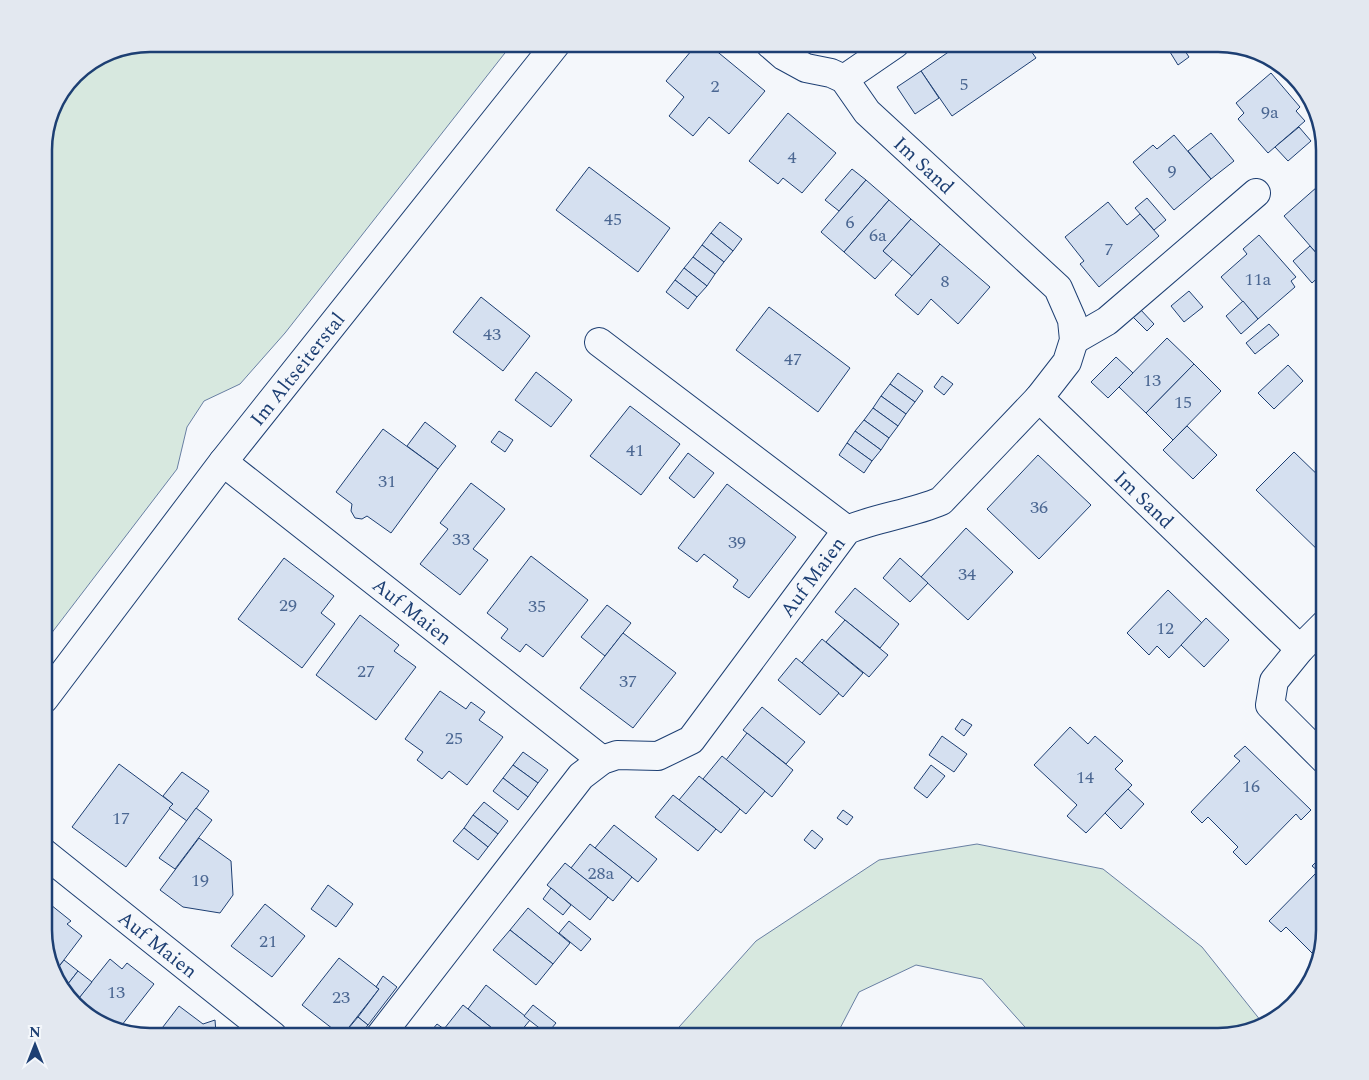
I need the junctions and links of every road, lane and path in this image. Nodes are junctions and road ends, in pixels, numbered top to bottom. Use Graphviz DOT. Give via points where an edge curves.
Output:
graph roads {
  1 [pos="780,52"];
  2 [pos="883,52"];
  3 [pos="549,53"];
  4 [pos="844,80"];
  5 [pos="1256,193"];
  6 [pos="1074,340"];
  7 [pos="599,342"];
  8 [pos="1039,398"];
  9 [pos="223,462"];
  10 [pos="847,530"];
  11 [pos="1316,633"];
  12 [pos="1300,649"];
  13 [pos="53,687"];
  14 [pos="1316,751"];
  15 [pos="602,760"];
  16 [pos="53,860"];
  17 [pos="263,1028"];
  18 [pos="386,1028"];
  1 -- 4 [label="street" via="806,68 831,73"];
  2 -- 4 [label="street"];
  3 -- 9 [label="street, Im Altseiterstal"];
  4 -- 6 [label="street, Im Sand" via="867,112 1058,288 1072,320"];
  5 -- 6 [label="street" via="1107,321"];
  6 -- 8 [label="street, Im Sand" via="1068,362"];
  7 -- 10 [label="street, Auf Maien"];
  8 -- 10 [label="street, Auf Maien" via="941,501"];
  8 -- 12 [label="street, Im Sand"];
  9 -- 13 [label="street, Im Altseiterstal"];
  9 -- 15 [label="street, Auf Maien"];
  10 -- 15 [label="street, Auf Maien" via="691,740 658,756 617,755"];
  11 -- 12 [label="street"];
  12 -- 14 [label="street" via="1274,681 1270,705"];
  15 -- 18 [label="street, Auf Maien" via="581,776"];
  16 -- 17 [label="street, Auf Maien"];
}
